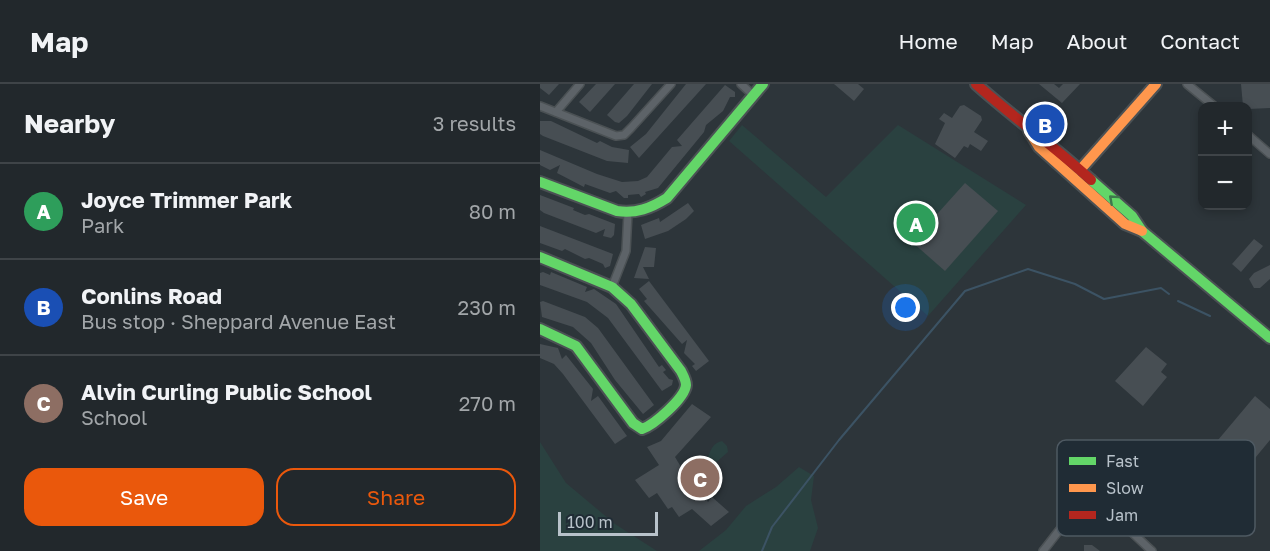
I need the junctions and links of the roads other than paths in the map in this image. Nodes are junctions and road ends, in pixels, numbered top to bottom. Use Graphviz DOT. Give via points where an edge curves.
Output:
graph roads {
  1 [pos="580,84"];
  2 [pos="671,84"];
  3 [pos="741,84"];
  4 [pos="763,84"];
  5 [pos="976,84"];
  6 [pos="1156,84"];
  7 [pos="1187,84"];
  8 [pos="753,95"];
  9 [pos="1209,102"];
  10 [pos="540,106"];
  11 [pos="556,112"];
  12 [pos="1252,138"];
  13 [pos="1270,154"];
  14 [pos="1077,174"];
  15 [pos="540,182"];
  16 [pos="628,213"];
  17 [pos="540,257"];
  18 [pos="612,287"];
  19 [pos="540,329"];
  20 [pos="1270,338"];
  21 [pos="1057,534"];
  22 [pos="1134,536"];
  23 [pos="1043,551"];
  24 [pos="1152,551"];
  1 -- 11 [label="street"];
  2 -- 11 [label="street" via="624,135 616,136"];
  3 -- 8 [label="street"];
  4 -- 8 [label="street"];
  5 -- 14 [label="street" via="1028,130 1045,138"];
  6 -- 14 [label="street"];
  7 -- 9 [label="street"];
  8 -- 16 [label="street" via="666,198 653,207"];
  10 -- 11 [label="street"];
  12 -- 13 [label="street"];
  14 -- 20 [label="street"];
  15 -- 16 [label="street"];
  16 -- 18 [label="street" via="626,251"];
  17 -- 18 [label="street"];
  18 -- 19 [label="street" via="631,304 686,381 685,389 653,425 642,429 633,423 576,346"];
  21 -- 23 [label="street"];
  22 -- 24 [label="street"];
}
